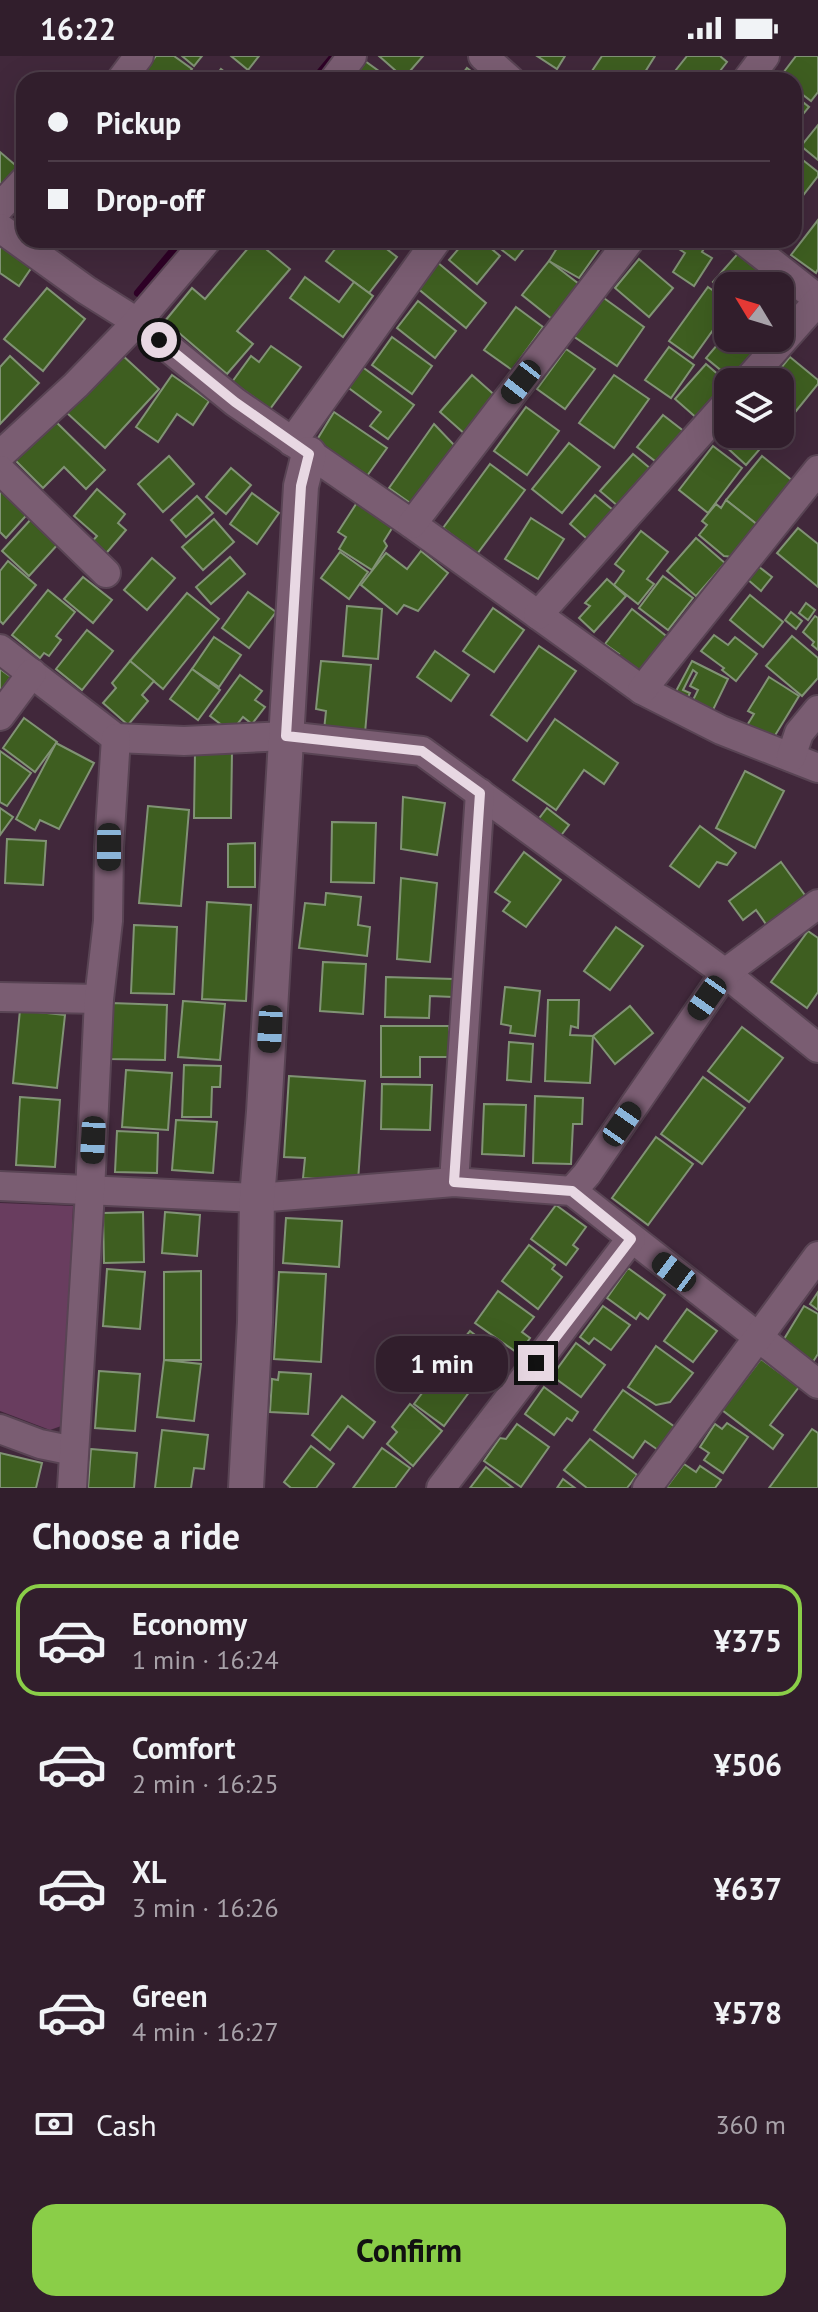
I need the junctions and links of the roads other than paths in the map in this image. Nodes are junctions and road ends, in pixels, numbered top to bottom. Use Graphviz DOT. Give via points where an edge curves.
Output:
graph roads {
  1 [pos="483,56"];
  2 [pos="501,72"];
  3 [pos="16,190"];
  4 [pos="0,207"];
  5 [pos="28,248"];
  6 [pos="200,248"];
  7 [pos="432,248"];
  8 [pos="624,248"];
  9 [pos="753,248"];
  10 [pos="818,300"];
  11 [pos="137,322"];
  12 [pos="758,368"];
  13 [pos="714,418"];
  14 [pos="300,448"];
  15 [pos="0,455"];
  16 [pos="0,470"];
  17 [pos="818,470"];
  18 [pos="412,524"];
  19 [pos="106,573"];
  20 [pos="538,615"];
  21 [pos="0,649"];
  22 [pos="32,673"];
  23 [pos="642,690"];
  24 [pos="818,710"];
  25 [pos="0,716"];
  26 [pos="286,736"];
  27 [pos="116,738"];
  28 [pos="791,757"];
  29 [pos="818,768"];
  30 [pos="480,793"];
  31 [pos="818,904"];
  32 [pos="725,973"];
  33 [pos="0,997"];
  34 [pos="99,999"];
  35 [pos="818,1048"];
  36 [pos="454,1182"];
  37 [pos="0,1186"];
  38 [pos="572,1191"];
  39 [pos="90,1192"];
  40 [pos="257,1198"];
  41 [pos="631,1239"];
  42 [pos="818,1256"];
  43 [pos="759,1338"];
  44 [pos="818,1384"];
  45 [pos="0,1429"];
  46 [pos="74,1451"];
  47 [pos="72,1488"];
  48 [pos="246,1488"];
  49 [pos="441,1488"];
  50 [pos="647,1488"];
  1 -- 2 [label="street"];
  3 -- 4 [label="street"];
  5 -- 11 [label="street"];
  6 -- 11 [label="street"];
  7 -- 14 [label="street"];
  8 -- 18 [label="street"];
  9 -- 10 [label="street"];
  10 -- 12 [label="street"];
  11 -- 14 [label="street"];
  11 -- 15 [label="street"];
  13 -- 20 [label="street"];
  14 -- 18 [label="street"];
  14 -- 26 [label="street"];
  16 -- 19 [label="street"];
  17 -- 23 [label="street"];
  18 -- 20 [label="street"];
  20 -- 23 [label="street"];
  21 -- 22 [label="street"];
  22 -- 25 [label="street"];
  22 -- 27 [label="street"];
  23 -- 28 [label="street" via="721,730"];
  24 -- 28 [label="street" via="799,733"];
  26 -- 27 [label="street"];
  26 -- 30 [label="street" via="422,751"];
  26 -- 40 [label="street"];
  27 -- 34 [label="street"];
  28 -- 29 [label="street"];
  30 -- 32 [label="street"];
  30 -- 36 [label="street"];
  31 -- 32 [label="street"];
  32 -- 35 [label="street"];
  32 -- 38 [label="street"];
  33 -- 34 [label="street"];
  34 -- 39 [label="street"];
  36 -- 38 [label="street"];
  36 -- 40 [label="street"];
  37 -- 39 [label="street"];
  38 -- 41 [label="street"];
  39 -- 40 [label="street"];
  39 -- 46 [label="street"];
  40 -- 48 [label="street"];
  41 -- 43 [label="street"];
  41 -- 49 [label="street"];
  42 -- 43 [label="street"];
  43 -- 44 [label="street"];
  43 -- 50 [label="street"];
  45 -- 46 [label="street"];
  46 -- 47 [label="street"];
}
